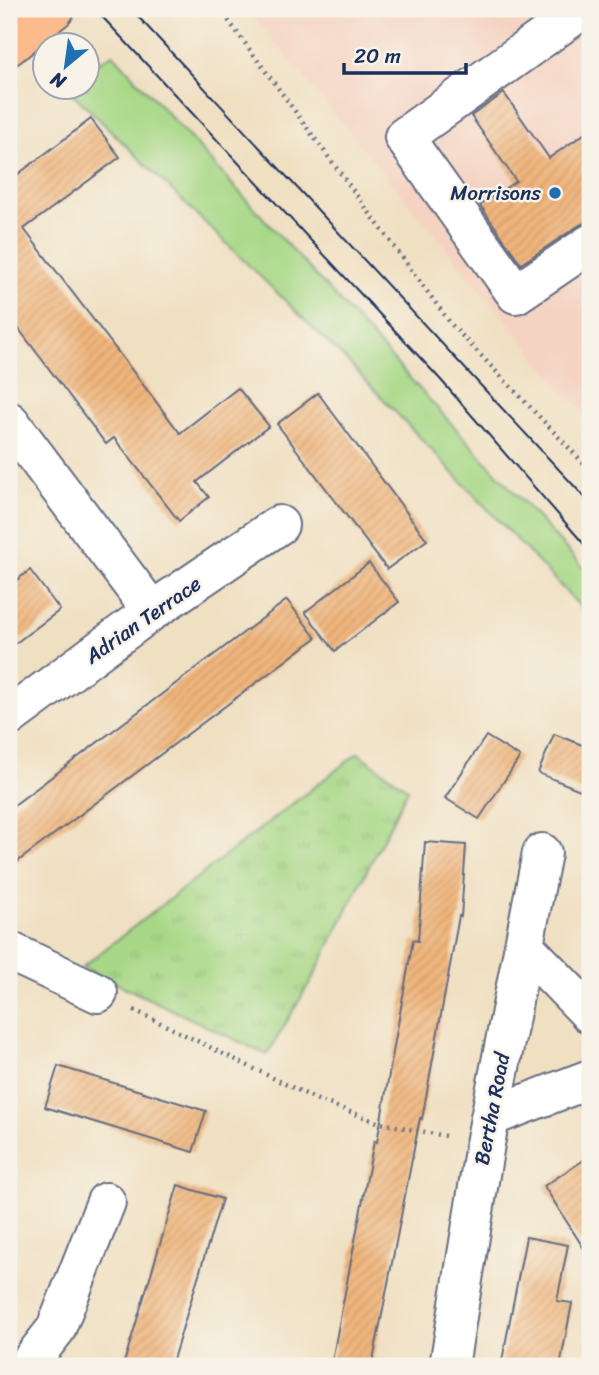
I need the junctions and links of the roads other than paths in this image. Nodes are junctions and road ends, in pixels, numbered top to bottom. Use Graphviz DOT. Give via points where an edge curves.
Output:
graph roads {
  1 [pos="55,9"];
  2 [pos="580,18"];
  3 [pos="9,46"];
  4 [pos="590,244"];
  5 [pos="9,421"];
  6 [pos="279,526"];
  7 [pos="152,611"];
  8 [pos="9,717"];
  9 [pos="542,853"];
  10 [pos="524,946"];
  11 [pos="9,951"];
  12 [pos="98,993"];
  13 [pos="590,1014"];
  14 [pos="590,1079"];
  15 [pos="488,1131"];
  16 [pos="106,1202"];
  17 [pos="27,1366"];
  18 [pos="449,1366"];
  1 -- 3 [label="main road"];
  2 -- 4 [label="street" via="404,137 516,294"];
  5 -- 7 [label="street"];
  6 -- 7 [label="street, Adrian Terrace"];
  7 -- 8 [label="street, Adrian Terrace"];
  9 -- 10 [label="street, Bertha Road"];
  10 -- 13 [label="street"];
  10 -- 15 [label="street, Bertha Road"];
  11 -- 12 [label="street"];
  14 -- 15 [label="street"];
  15 -- 18 [label="street, Bertha Road"];
  16 -- 17 [label="street" via="56,1329"];
}
